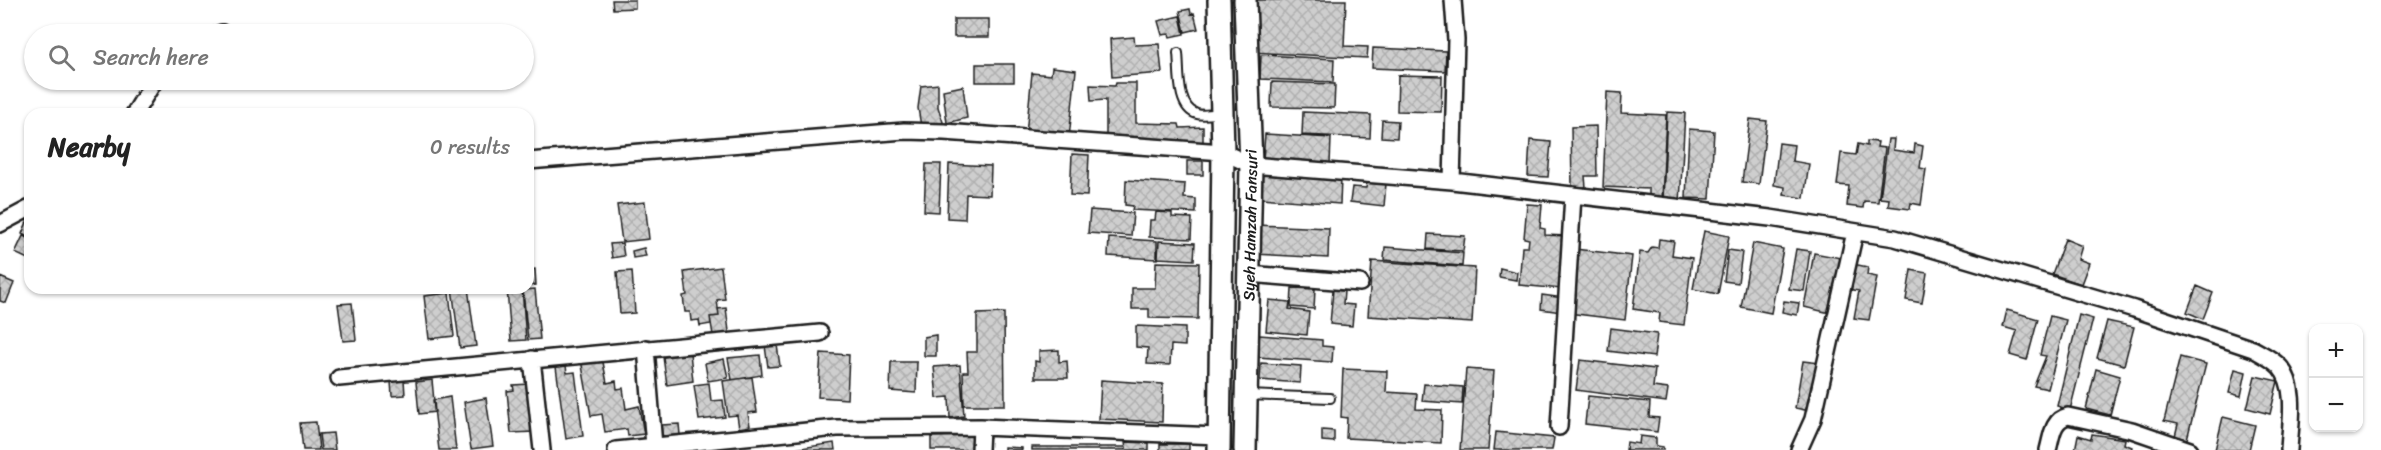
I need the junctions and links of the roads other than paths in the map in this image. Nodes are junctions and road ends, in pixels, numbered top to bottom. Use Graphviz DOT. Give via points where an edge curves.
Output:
graph roads {
  1 [pos="1219,0"];
  2 [pos="1245,0"];
  3 [pos="1453,0"];
  4 [pos="1178,53"];
  5 [pos="148,90"];
  6 [pos="138,108"];
  7 [pos="1222,113"];
  8 [pos="1223,152"];
  9 [pos="534,161"];
  10 [pos="1251,165"];
  11 [pos="1452,181"];
  12 [pos="1574,195"];
  13 [pos="24,211"];
  14 [pos="0,224"];
  15 [pos="1855,232"];
  16 [pos="1249,274"];
  17 [pos="1360,284"];
  18 [pos="820,333"];
  19 [pos="646,348"];
  20 [pos="532,359"];
  21 [pos="339,378"];
  22 [pos="1246,395"];
  23 [pos="1330,398"];
  24 [pos="981,427"];
  25 [pos="1559,427"];
  26 [pos="759,443"];
  27 [pos="1219,443"];
  28 [pos="654,446"];
  29 [pos="542,450"];
  30 [pos="616,450"];
  31 [pos="980,450"];
  32 [pos="1245,450"];
  33 [pos="1798,450"];
  34 [pos="2048,450"];
  35 [pos="2190,450"];
  36 [pos="2289,450"];
  1 -- 7 [label="main road, Syeh Hamzah Fansuri"];
  2 -- 10 [label="main road, Syeh Hamzah Fansuri"];
  3 -- 11 [label="street" via="1456,40"];
  4 -- 7 [label="lane" via="1186,105 1198,115"];
  5 -- 6 [label="street"];
  7 -- 8 [label="main road, Syeh Hamzah Fansuri"];
  8 -- 9 [label="street" via="904,131"];
  8 -- 10 [label="street"];
  8 -- 27 [label="main road, Syeh Hamzah Fansuri"];
  10 -- 11 [label="street"];
  10 -- 16 [label="main road, Syeh Hamzah Fansuri"];
  11 -- 12 [label="street"];
  12 -- 15 [label="street"];
  12 -- 25 [label="street"];
  13 -- 14 [label="street"];
  15 -- 33 [label="street" via="1813,419"];
  15 -- 36 [label="street" via="1895,238 2253,349 2280,367 2287,378"];
  16 -- 17 [label="street"];
  16 -- 22 [label="main road, Syeh Hamzah Fansuri"];
  18 -- 19 [label="street"];
  19 -- 20 [label="street"];
  19 -- 28 [label="street"];
  20 -- 21 [label="street"];
  20 -- 29 [label="street"];
  22 -- 23 [label="lane"];
  22 -- 32 [label="main road, Syeh Hamzah Fansuri"];
  24 -- 26 [label="street" via="837,428"];
  24 -- 27 [label="street"];
  24 -- 31 [label="street"];
  26 -- 28 [label="street"];
  28 -- 30 [label="street"];
  34 -- 35 [label="street" via="2055,424 2068,416 2132,430"];
}
